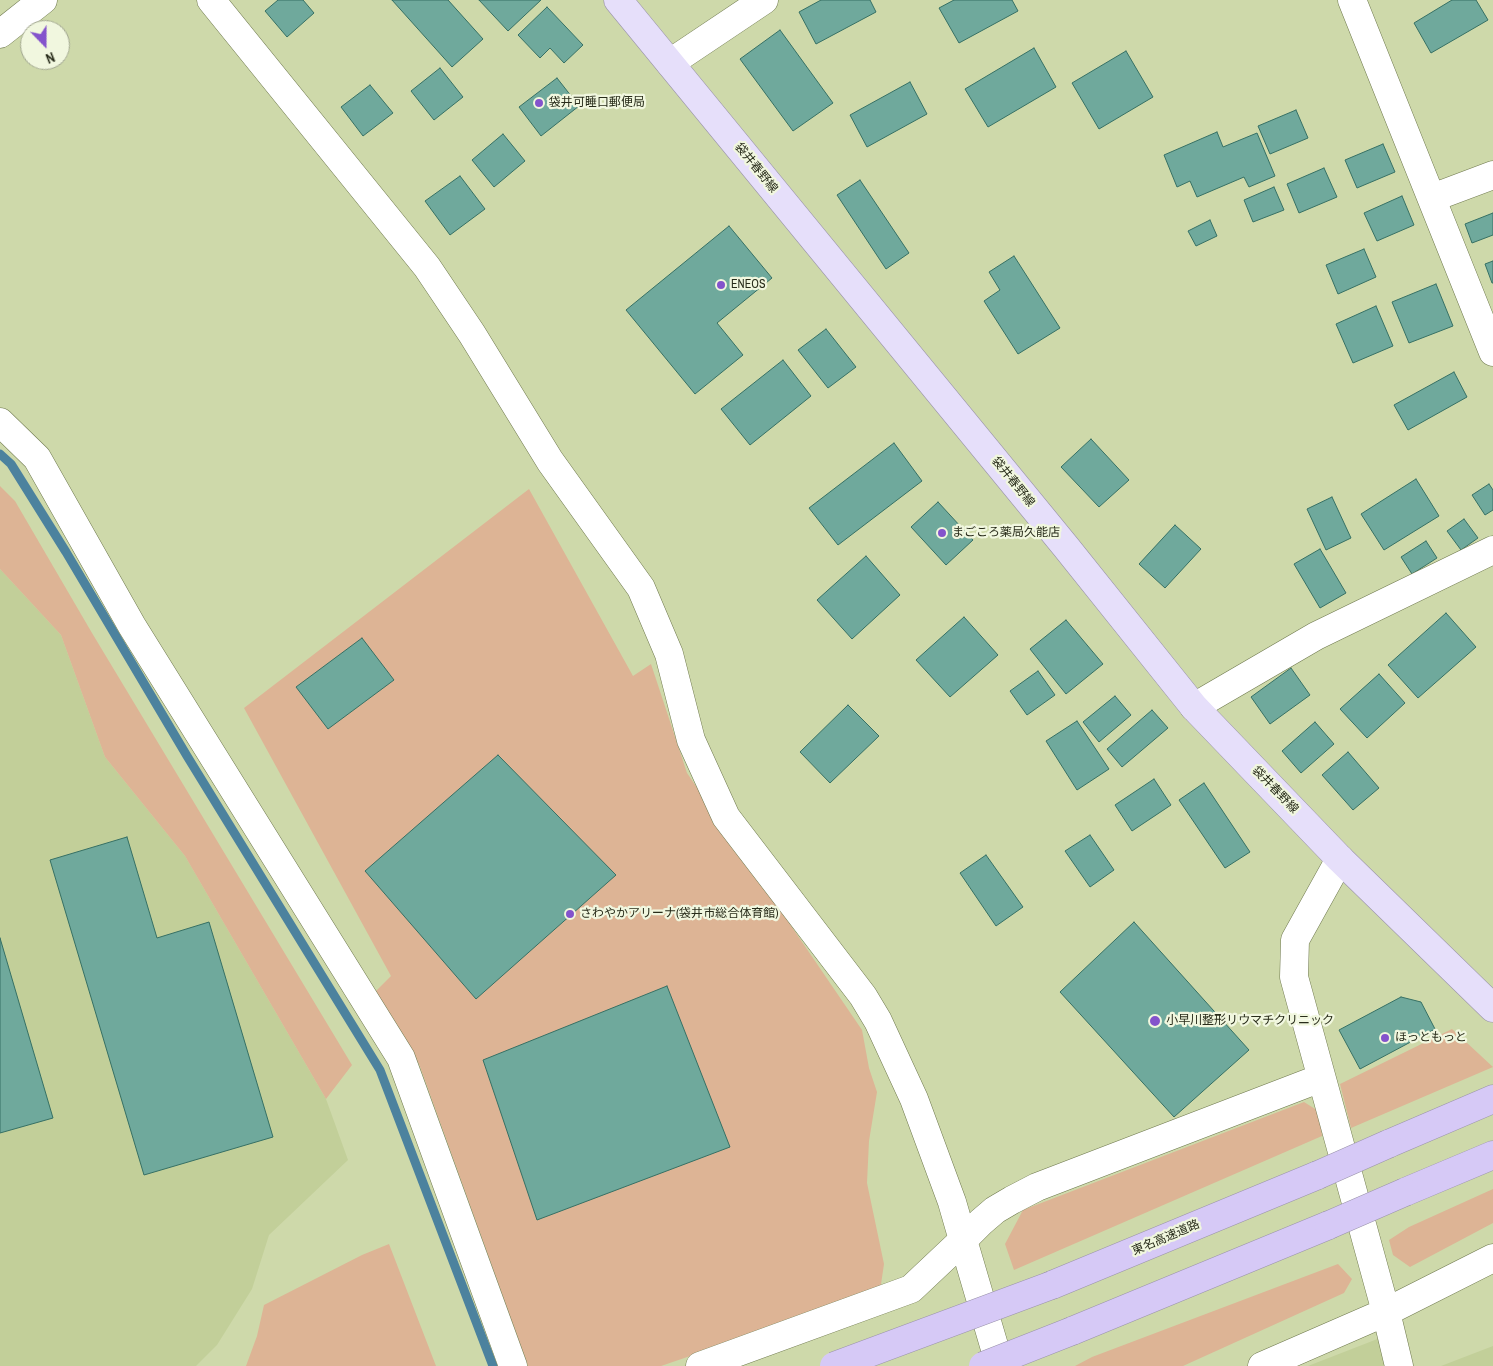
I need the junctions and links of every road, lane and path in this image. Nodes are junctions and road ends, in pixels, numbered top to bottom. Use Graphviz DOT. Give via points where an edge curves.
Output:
graph roads {
  1 [pos="43,0"];
  2 [pos="211,0"];
  3 [pos="618,0"];
  4 [pos="764,0"];
  5 [pos="1352,0"];
  6 [pos="0,34"];
  7 [pos="670,63"];
  8 [pos="1493,175"];
  9 [pos="1432,198"];
  10 [pos="1493,352"];
  11 [pos="0,422"];
  12 [pos="1493,550"];
  13 [pos="1194,707"];
  14 [pos="1340,859"];
  15 [pos="1493,1008"];
  16 [pos="1320,1078"];
  17 [pos="1493,1099"];
  18 [pos="1493,1155"];
  19 [pos="963,1240"];
  20 [pos="1493,1258"];
  21 [pos="1386,1312"];
  22 [pos="513,1366"];
  23 [pos="700,1366"];
  24 [pos="834,1366"];
  25 [pos="983,1366"];
  26 [pos="1000,1366"];
  27 [pos="1262,1366"];
  28 [pos="1399,1366"];
  1 -- 6 [label="street"];
  2 -- 19 [label="street" via="427,267 550,461 641,588 669,654 691,740 726,817 858,989 878,1021 914,1098"];
  3 -- 7 [label="main road, 袋井春野線"];
  4 -- 7 [label="street"];
  5 -- 9 [label="street"];
  7 -- 13 [label="main road, 袋井春野線"];
  8 -- 9 [label="street"];
  9 -- 10 [label="street"];
  11 -- 22 [label="street" via="37,458 132,626 401,1058"];
  12 -- 13 [label="street" via="1316,636"];
  13 -- 14 [label="main road, 袋井春野線"];
  14 -- 15 [label="main road, 袋井春野線"];
  14 -- 16 [label="street" via="1295,940 1294,978"];
  16 -- 19 [label="street" via="1037,1187 995,1210"];
  16 -- 21 [label="street"];
  17 -- 24 [label="highway, 東名高速道路, bridge" via="1052,1286"];
  18 -- 25 [label="highway, bridge"];
  19 -- 23 [label="street" via="911,1289"];
  19 -- 26 [label="street"];
  20 -- 21 [label="street"];
  21 -- 27 [label="street"];
  21 -- 28 [label="street"];
}
